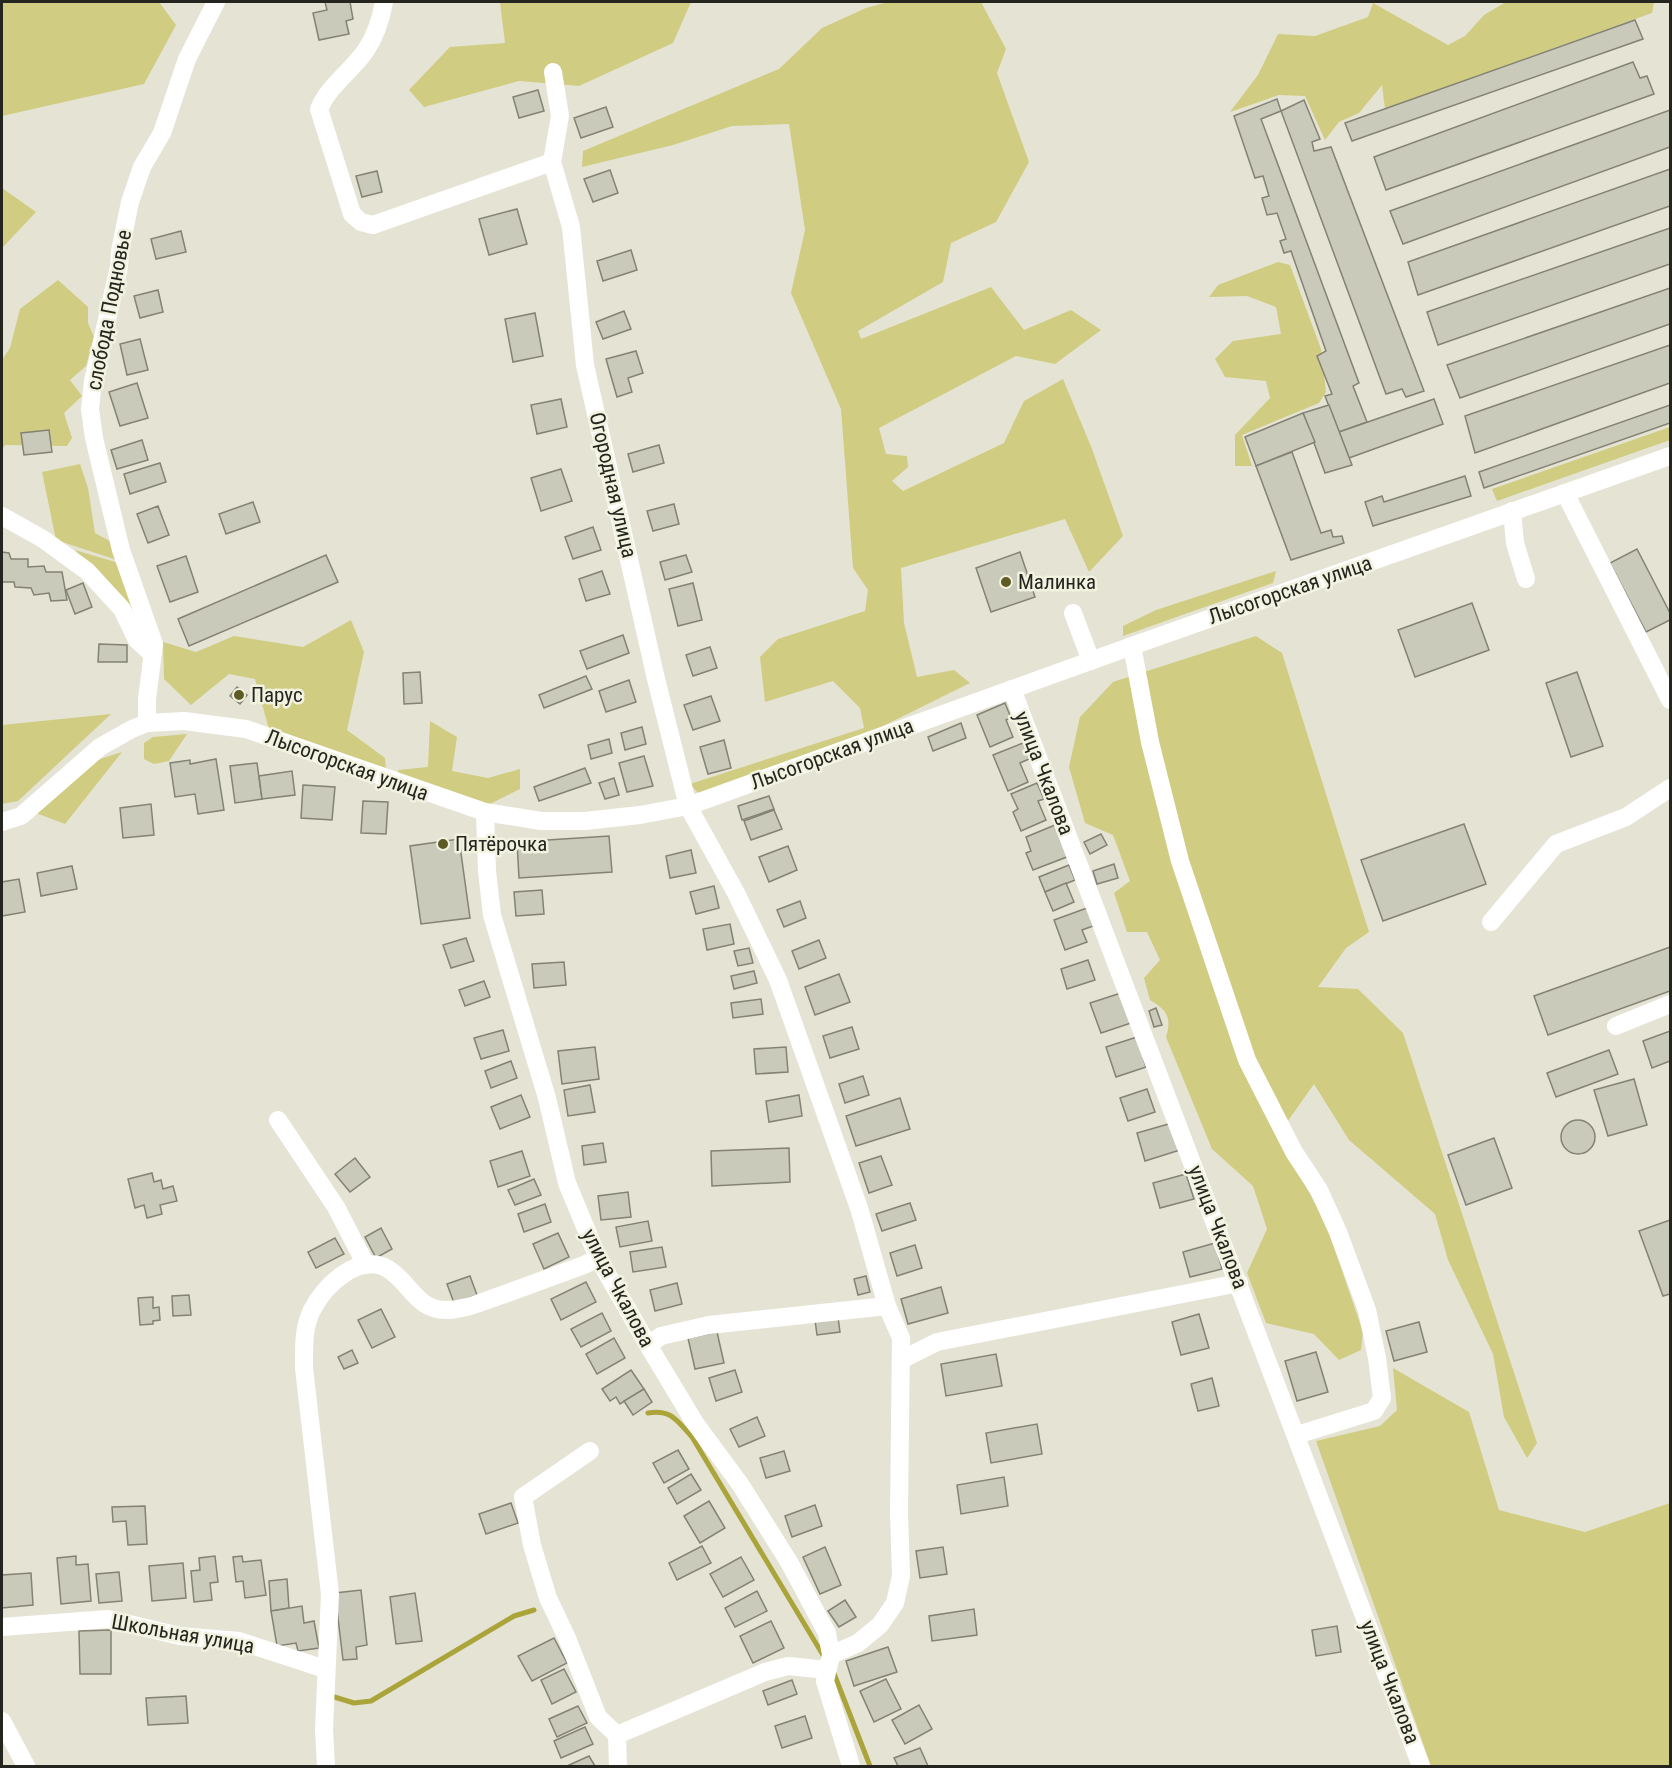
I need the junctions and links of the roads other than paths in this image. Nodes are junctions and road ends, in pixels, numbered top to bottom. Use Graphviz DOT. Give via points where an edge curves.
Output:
graph roads {
  1 [pos="216,2"];
  2 [pos="384,2"];
  3 [pos="553,72"];
  4 [pos="552,162"];
  5 [pos="1671,456"];
  6 [pos="1565,493"];
  7 [pos="1512,511"];
  8 [pos="2,516"];
  9 [pos="1526,579"];
  10 [pos="1073,613"];
  11 [pos="151,643"];
  12 [pos="1132,646"];
  13 [pos="1091,660"];
  14 [pos="1012,689"];
  15 [pos="1671,700"];
  16 [pos="147,723"];
  17 [pos="1671,788"];
  18 [pos="687,806"];
  19 [pos="485,812"];
  20 [pos="2,822"];
  21 [pos="1491,922"];
  22 [pos="1671,1004"];
  23 [pos="1616,1026"];
  24 [pos="278,1120"];
  25 [pos="598,1258"];
  26 [pos="366,1265"];
  27 [pos="1239,1283"];
  28 [pos="887,1306"];
  29 [pos="648,1345"];
  30 [pos="901,1360"];
  31 [pos="1297,1436"];
  32 [pos="590,1451"];
  33 [pos="2,1627"];
  34 [pos="829,1662"];
  35 [pos="326,1669"];
  36 [pos="2,1721"];
  37 [pos="617,1735"];
  38 [pos="26,1767"];
  39 [pos="326,1767"];
  40 [pos="618,1767"];
  41 [pos="851,1767"];
  42 [pos="1421,1767"];
  1 -- 11 [label="street, слобода Подновье" via="187,59 162,133 142,167 130,202 90,409 121,550"];
  2 -- 4 [label="street" via="380,22 365,51 323,98 319,109 352,214 361,222 374,225"];
  3 -- 4 [label="street" via="560,116"];
  4 -- 18 [label="street, Огородная улица" via="571,227 585,365"];
  5 -- 6 [label="street, Лысогорская улица"];
  6 -- 7 [label="street, Лысогорская улица"];
  6 -- 15 [label="street"];
  7 -- 9 [label="street" via="1515,543"];
  7 -- 12 [label="street, Лысогорская улица"];
  8 -- 11 [label="street" via="87,571 122,609 137,640"];
  10 -- 13 [label="street"];
  11 -- 16 [label="street"];
  12 -- 13 [label="street, Лысогорская улица"];
  12 -- 31 [label="street" via="1150,742 1180,861 1247,1060 1294,1152 1319,1190 1367,1310 1382,1398 1374,1411"];
  13 -- 14 [label="street, Лысогорская улица"];
  14 -- 18 [label="street, Лысогорская улица"];
  14 -- 27 [label="street, улица Чкалова"];
  16 -- 19 [label="street, Лысогорская улица" via="184,721 246,729"];
  16 -- 20 [label="street, Лысогорская улица" via="100,747 21,816"];
  17 -- 21 [label="street" via="1626,817 1557,844"];
  18 -- 19 [label="street, Лысогорская улица" via="585,821 541,821"];
  18 -- 28 [label="street, Огородная улица" via="736,893 778,980 859,1208"];
  19 -- 25 [label="street, улица Чкалова" via="492,915 547,1098 567,1183"];
  22 -- 23 [label="street"];
  24 -- 26 [label="street" via="336,1207"];
  25 -- 26 [label="street" via="468,1307 444,1310 424,1305 390,1270"];
  25 -- 29 [label="street, улица Чкалова"];
  26 -- 35 [label="street" via="344,1273 328,1287 312,1310 304,1338 304,1368 330,1594"];
  27 -- 30 [label="street" via="936,1342"];
  27 -- 31 [label="street, улица Чкалова"];
  28 -- 29 [label="street" via="709,1326 661,1336"];
  28 -- 30 [label="street, Огородная улица" via="901,1338"];
  29 -- 34 [label="street, улица Чкалова" via="695,1423 740,1484 789,1562 827,1633"];
  30 -- 34 [label="street" via="901,1576 895,1603 880,1625"];
  31 -- 42 [label="street, улица Чкалова"];
  32 -- 37 [label="street" via="523,1497 548,1598 598,1717"];
  33 -- 35 [label="street, Школьная улица" via="108,1619 180,1636 239,1641"];
  34 -- 37 [label="street" via="765,1672"];
  34 -- 41 [label="street, улица Чкалова" via="825,1681"];
  35 -- 39 [label="street"];
  36 -- 38 [label="street"];
  37 -- 40 [label="street"];
}
